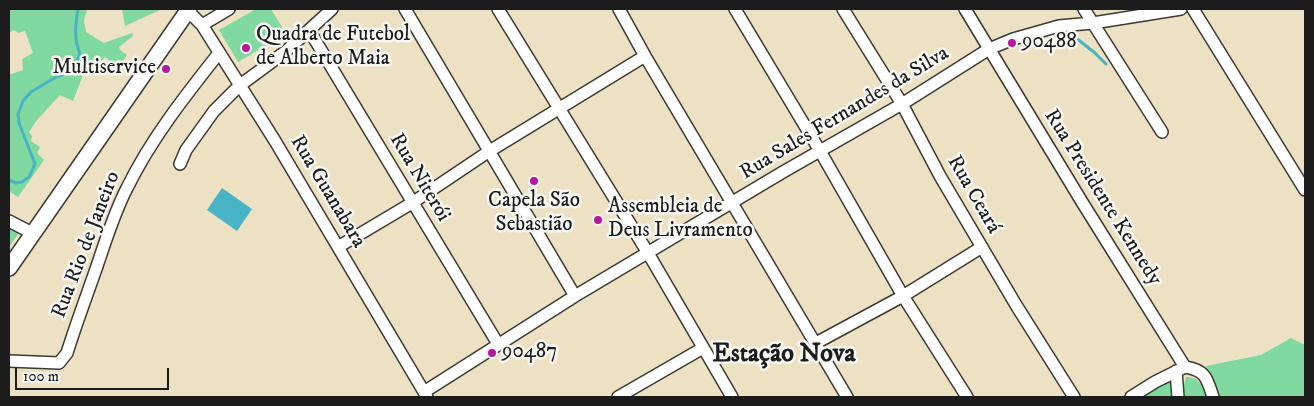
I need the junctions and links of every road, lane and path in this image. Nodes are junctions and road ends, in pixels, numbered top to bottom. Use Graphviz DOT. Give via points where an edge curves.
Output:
graph roads {
  1 [pos="229,9"];
  2 [pos="332,9"];
  3 [pos="405,9"];
  4 [pos="498,9"];
  5 [pos="619,9"];
  6 [pos="735,9"];
  7 [pos="843,9"];
  8 [pos="965,9"];
  9 [pos="1084,9"];
  10 [pos="1180,9"];
  11 [pos="1193,9"];
  12 [pos="188,10"];
  13 [pos="1093,23"];
  14 [pos="202,25"];
  15 [pos="310,30"];
  16 [pos="989,50"];
  17 [pos="220,53"];
  18 [pos="645,56"];
  19 [pos="239,86"];
  20 [pos="902,104"];
  21 [pos="559,110"];
  22 [pos="1162,132"];
  23 [pos="820,151"];
  24 [pos="488,152"];
  25 [pos="180,164"];
  26 [pos="1305,190"];
  27 [pos="412,203"];
  28 [pos="732,203"];
  29 [pos="9,221"];
  30 [pos="32,233"];
  31 [pos="338,247"];
  32 [pos="982,247"];
  33 [pos="648,253"];
  34 [pos="9,268"];
  35 [pos="575,296"];
  36 [pos="903,296"];
  37 [pos="816,343"];
  38 [pos="498,344"];
  39 [pos="703,348"];
  40 [pos="9,361"];
  41 [pos="1181,369"];
  42 [pos="425,395"];
  43 [pos="618,397"];
  44 [pos="732,397"];
  45 [pos="847,397"];
  46 [pos="967,397"];
  47 [pos="1074,397"];
  48 [pos="1131,397"];
  49 [pos="1178,397"];
  50 [pos="1213,397"];
  1 -- 14 [label="street"];
  2 -- 15 [label="street"];
  3 -- 24 [label="street"];
  4 -- 21 [label="street"];
  5 -- 18 [label="street"];
  6 -- 23 [label="street"];
  7 -- 20 [label="street, Rua Ceará"];
  8 -- 16 [label="street, Rua Presidente Kennedy"];
  9 -- 13 [label="street"];
  10 -- 13 [label="street, Rua Sales Fernandes da Silva"];
  11 -- 26 [label="street"];
  12 -- 14 [label="street, Rua Guanabara"];
  12 -- 30 [label="main road"];
  13 -- 16 [label="street, Rua Sales Fernandes da Silva" via="1059,26"];
  13 -- 22 [label="street"];
  14 -- 17 [label="street, Rua Guanabara"];
  15 -- 19 [label="street"];
  15 -- 27 [label="street, Rua Niterói"];
  16 -- 20 [label="street, Rua Sales Fernandes da Silva"];
  16 -- 41 [label="street, Rua Presidente Kennedy"];
  17 -- 19 [label="street, Rua Guanabara"];
  17 -- 40 [label="street, Rua Rio de Janeiro" via="164,127 126,189 63,360 59,363"];
  18 -- 21 [label="street"];
  18 -- 28 [label="street"];
  19 -- 25 [label="street" via="201,127"];
  19 -- 31 [label="street, Rua Guanabara"];
  20 -- 23 [label="street, Rua Sales Fernandes da Silva"];
  20 -- 32 [label="street, Rua Ceará"];
  21 -- 24 [label="street"];
  21 -- 33 [label="street"];
  23 -- 28 [label="street, Rua Sales Fernandes da Silva"];
  23 -- 36 [label="street"];
  24 -- 27 [label="street"];
  24 -- 35 [label="street"];
  27 -- 31 [label="street"];
  27 -- 38 [label="street, Rua Niterói"];
  28 -- 33 [label="street, Rua Sales Fernandes da Silva"];
  28 -- 37 [label="street"];
  29 -- 30 [label="street"];
  30 -- 34 [label="main road"];
  31 -- 42 [label="street, Rua Guanabara"];
  32 -- 36 [label="street"];
  32 -- 47 [label="street, Rua Ceará"];
  33 -- 35 [label="street, Rua Sales Fernandes da Silva"];
  33 -- 39 [label="street"];
  35 -- 38 [label="street, Rua Sales Fernandes da Silva"];
  36 -- 37 [label="street"];
  36 -- 46 [label="street"];
  37 -- 45 [label="street"];
  38 -- 42 [label="street, Rua Sales Fernandes da Silva"];
  39 -- 43 [label="street"];
  39 -- 44 [label="street"];
  41 -- 48 [label="street"];
  41 -- 49 [label="street"];
  41 -- 50 [label="street" via="1194,368 1202,372"];
}
